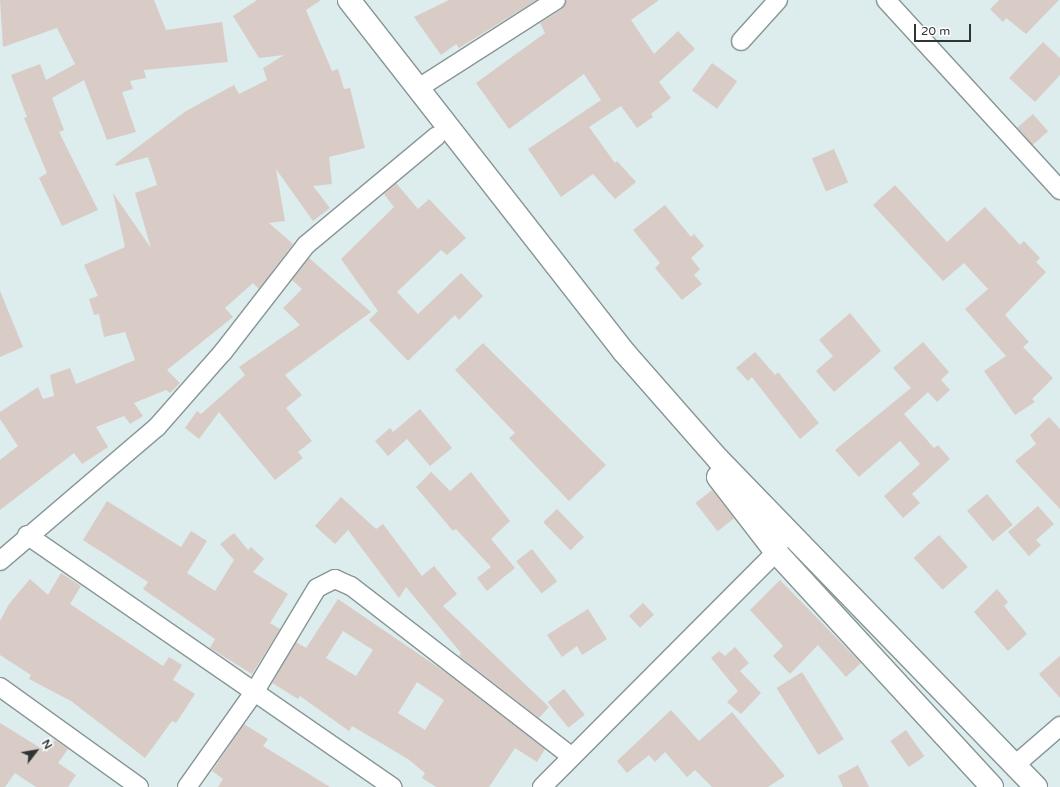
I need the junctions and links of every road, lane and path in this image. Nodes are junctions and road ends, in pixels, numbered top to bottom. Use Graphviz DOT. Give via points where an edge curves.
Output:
graph roads {
  1 [pos="337,0"];
  2 [pos="349,0"];
  3 [pos="556,0"];
  4 [pos="778,0"];
  5 [pos="886,0"];
  6 [pos="741,41"];
  7 [pos="418,89"];
  8 [pos="437,136"];
  9 [pos="1060,190"];
  10 [pos="786,530"];
  11 [pos="27,535"];
  12 [pos="776,552"];
  13 [pos="0,561"];
  14 [pos="0,687"];
  15 [pos="255,691"];
  16 [pos="1060,726"];
  17 [pos="571,756"];
  18 [pos="1015,765"];
  19 [pos="139,787"];
  20 [pos="187,787"];
  21 [pos="392,787"];
  22 [pos="542,787"];
  23 [pos="992,787"];
  24 [pos="1036,787"];
  1 -- 8 [label="main road"];
  2 -- 7 [label="main road"];
  3 -- 7 [label="street"];
  4 -- 6 [label="street"];
  5 -- 9 [label="street"];
  7 -- 10 [label="main road" via="506,197 624,352"];
  8 -- 11 [label="street" via="306,246 222,352 157,427"];
  8 -- 12 [label="main road" via="502,208 618,362 713,470"];
  10 -- 12 [label="street"];
  10 -- 18 [label="main road"];
  11 -- 13 [label="street"];
  11 -- 15 [label="street"];
  12 -- 17 [label="street" via="647,685"];
  12 -- 23 [label="main road"];
  14 -- 19 [label="street"];
  15 -- 17 [label="street" via="317,588 335,579 351,586"];
  15 -- 20 [label="street"];
  15 -- 21 [label="street"];
  16 -- 18 [label="street"];
  17 -- 22 [label="street"];
  18 -- 24 [label="main road"];
}
